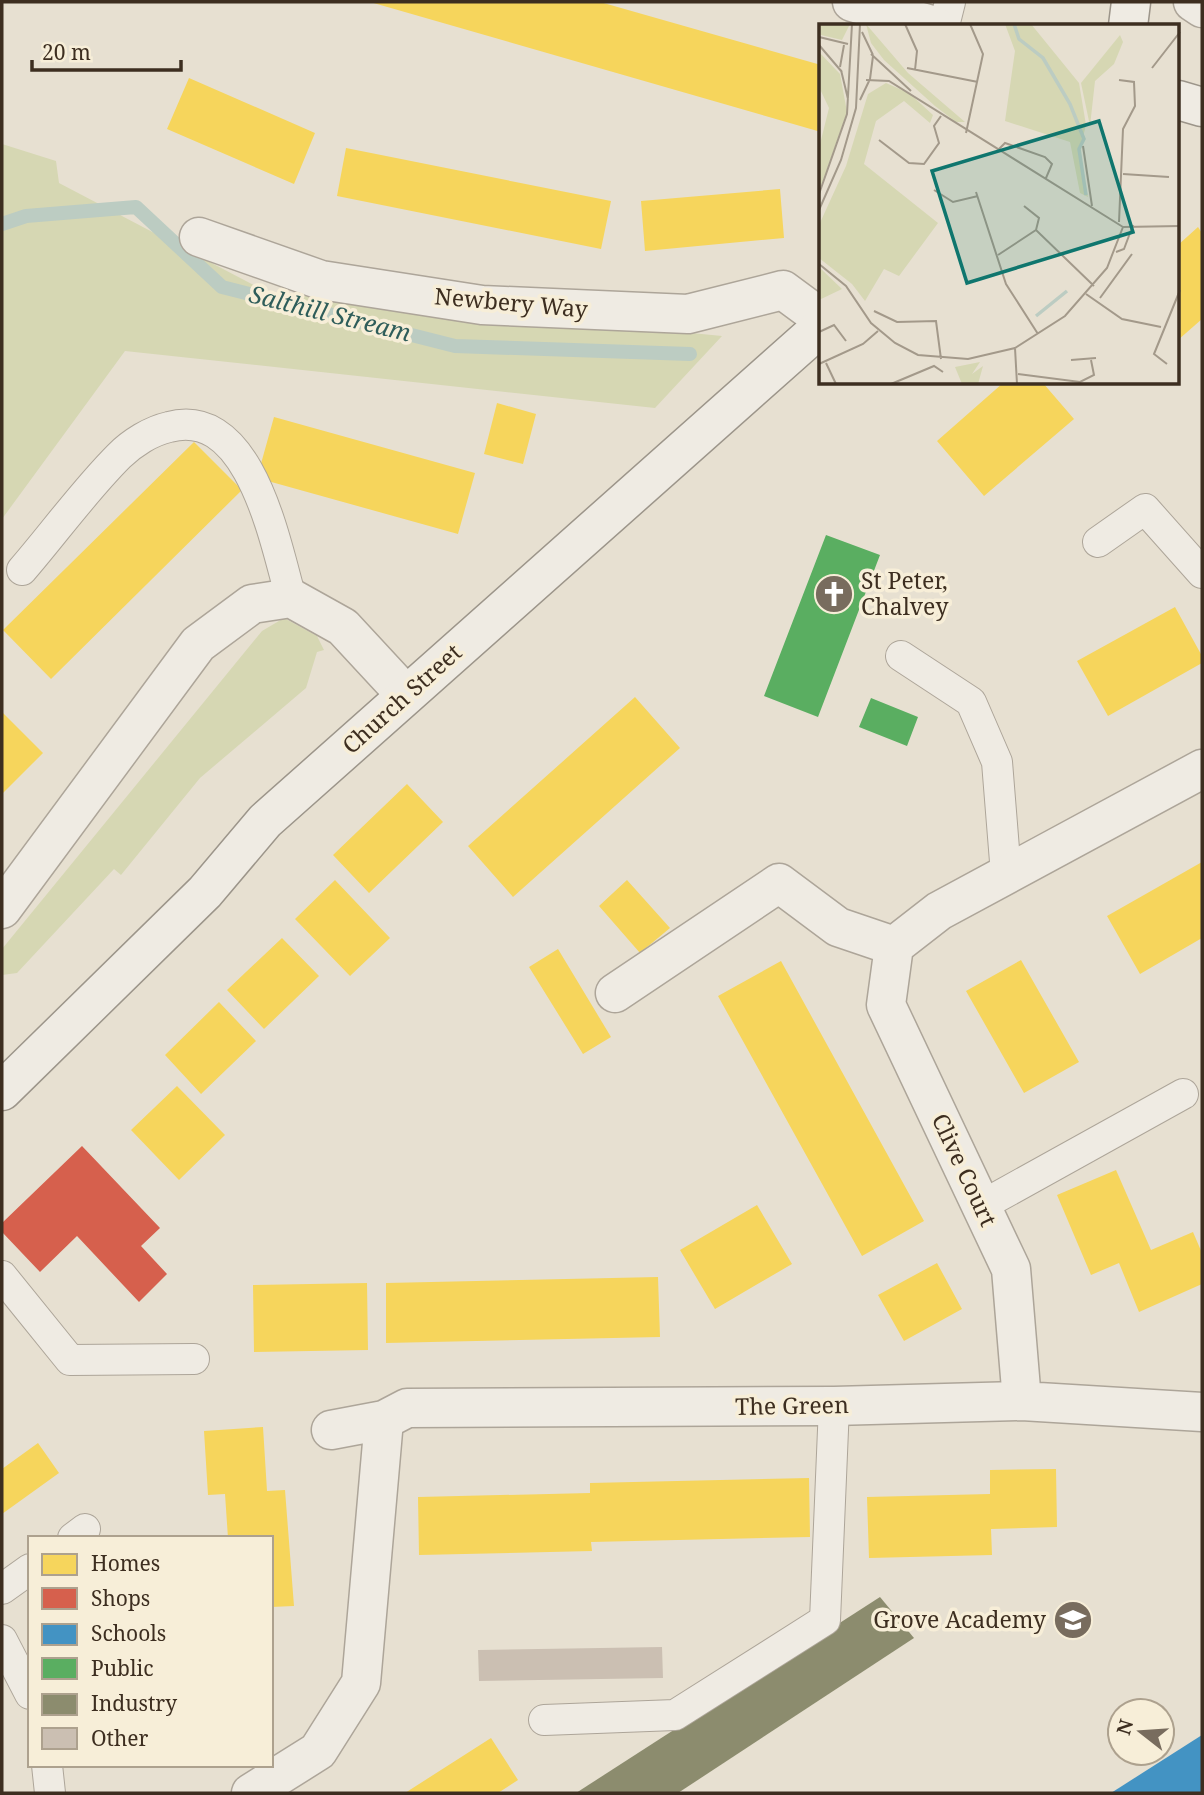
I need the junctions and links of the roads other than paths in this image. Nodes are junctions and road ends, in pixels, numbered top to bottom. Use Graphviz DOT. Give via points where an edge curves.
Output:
graph roads {
  1 [pos="852,2"];
  2 [pos="950,2"];
  3 [pos="1131,2"];
  4 [pos="1193,2"];
  5 [pos="1202,8"];
  6 [pos="928,24"];
  7 [pos="944,24"];
  8 [pos="1128,24"];
  9 [pos="1180,101"];
  10 [pos="1202,107"];
  11 [pos="199,237"];
  12 [pos="819,317"];
  13 [pos="819,329"];
  14 [pos="1098,542"];
  15 [pos="22,570"];
  16 [pos="1202,573"];
  17 [pos="291,598"];
  18 [pos="901,656"];
  19 [pos="406,695"];
  20 [pos="1202,769"];
  21 [pos="1006,874"];
  22 [pos="2,909"];
  23 [pos="894,946"];
  24 [pos="615,993"];
  25 [pos="2,1091"];
  26 [pos="1183,1094"];
  27 [pos="981,1206"];
  28 [pos="2,1276"];
  29 [pos="194,1359"];
  30 [pos="1022,1401"];
  31 [pos="834,1406"];
  32 [pos="1202,1412"];
  33 [pos="384,1420"];
  34 [pos="331,1430"];
  35 [pos="28,1570"];
  36 [pos="2,1589"];
  37 [pos="2,1640"];
  38 [pos="28,1690"];
  39 [pos="544,1720"];
  40 [pos="47,1767"];
  41 [pos="50,1793"];
  42 [pos="251,1793"];
  1 -- 6 [label="street"];
  2 -- 7 [label="lane"];
  3 -- 8 [label="street"];
  4 -- 5 [label="street"];
  9 -- 10 [label="street"];
  11 -- 12 [label="street, Newbery Way" via="321,280 482,304 688,314 783,290"];
  13 -- 19 [label="street, Church Street"];
  14 -- 16 [label="lane" via="1144,509"];
  15 -- 17 [label="lane" via="120,455 154,430 198,424 211,429 234,450 258,490"];
  17 -- 19 [label="street" via="343,628"];
  17 -- 22 [label="street" via="252,604 198,644"];
  18 -- 21 [label="lane" via="971,702 997,762"];
  19 -- 25 [label="street, Church Street" via="265,821 205,892"];
  20 -- 21 [label="street"];
  21 -- 23 [label="street" via="939,911"];
  23 -- 24 [label="street" via="838,927 779,883"];
  23 -- 27 [label="street, Clive Court" via="886,1005"];
  26 -- 27 [label="lane"];
  27 -- 30 [label="street, Clive Court" via="1011,1269"];
  28 -- 29 [label="lane" via="70,1360"];
  30 -- 31 [label="street, The Green"];
  30 -- 32 [label="street, The Green"];
  31 -- 33 [label="street, The Green" via="407,1408"];
  31 -- 39 [label="lane" via="825,1620 675,1715"];
  33 -- 34 [label="street, The Green"];
  33 -- 42 [label="street" via="361,1684 318,1751"];
  35 -- 36 [label="lane"];
  37 -- 38 [label="lane"];
  40 -- 41 [label="lane"];
}
